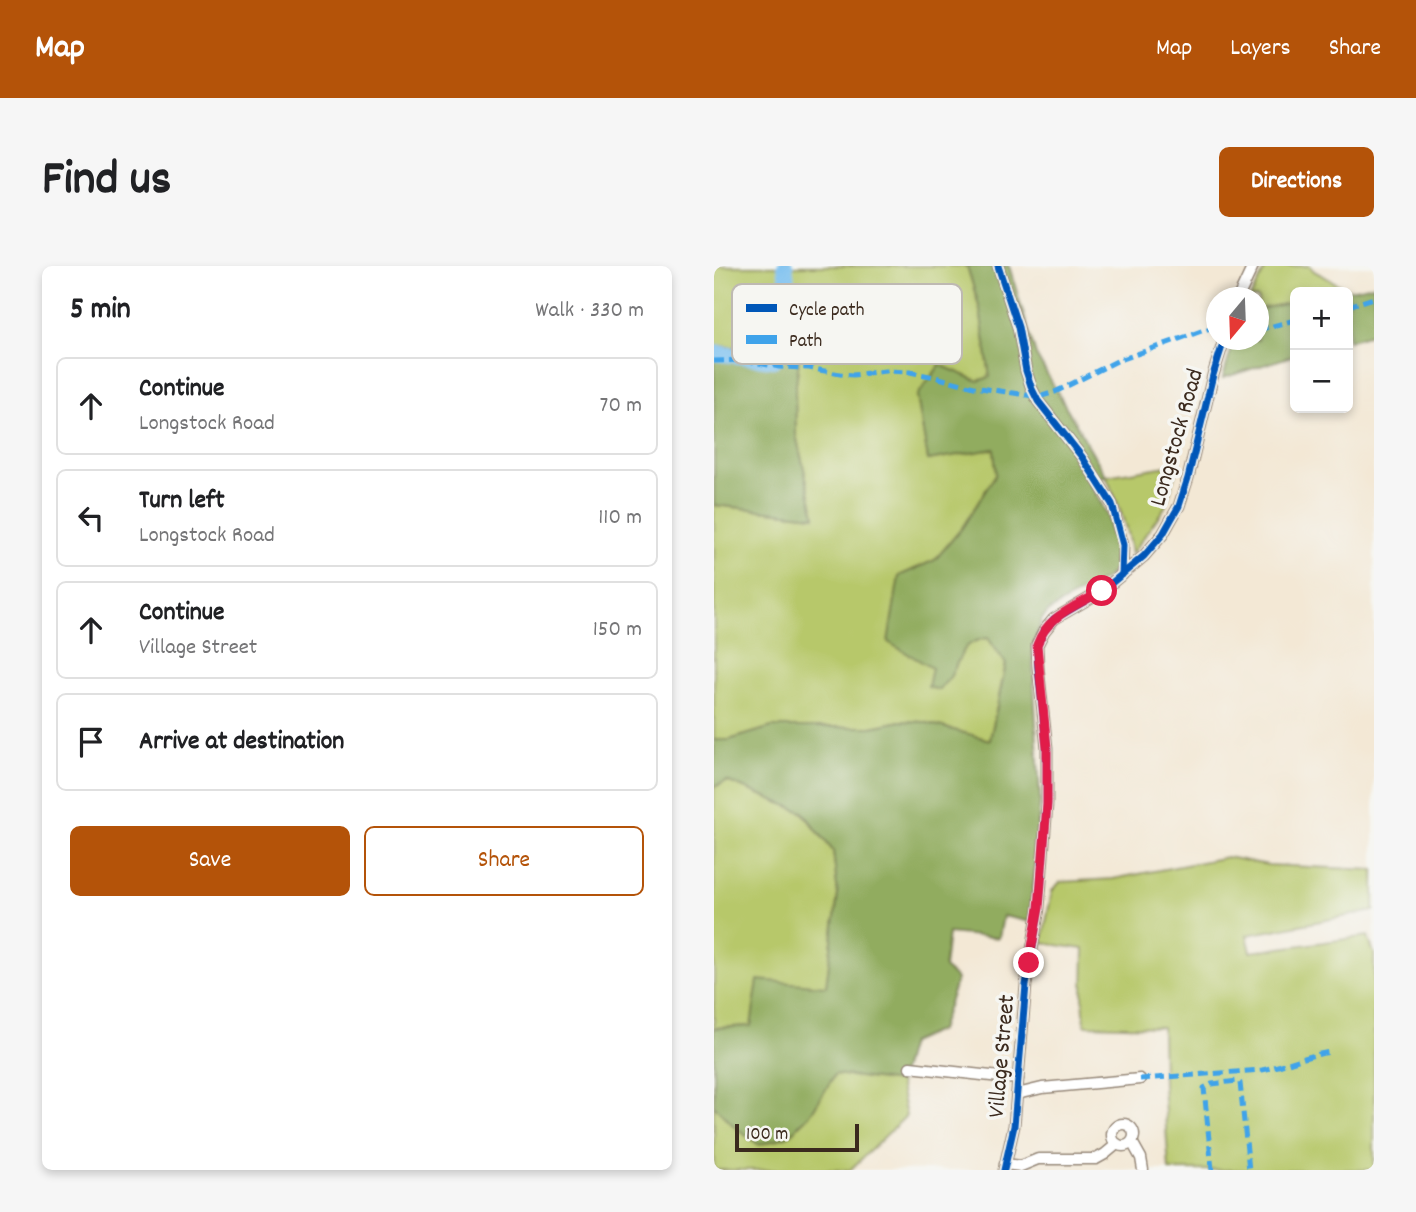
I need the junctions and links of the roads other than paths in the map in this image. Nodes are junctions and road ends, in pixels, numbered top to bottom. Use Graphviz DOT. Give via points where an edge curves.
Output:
graph roads {
  1 [pos="998,266"];
  2 [pos="1253,266"];
  3 [pos="1243,287"];
  4 [pos="1221,350"];
  5 [pos="1122,575"];
  6 [pos="1048,777"];
  7 [pos="910,1067"];
  8 [pos="1018,1079"];
  9 [pos="1140,1079"];
  10 [pos="1017,1094"];
  11 [pos="1132,1142"];
  12 [pos="1117,1144"];
  13 [pos="1004,1167"];
  14 [pos="1143,1170"];
  1 -- 5 [label="street" via="1032,389 1112,504 1123,545"];
  2 -- 3 [label="street"];
  4 -- 5 [label="street, Longstock Road" via="1178,506 1155,545"];
  5 -- 6 [label="street, Longstock Road" via="1054,619 1039,638"];
  6 -- 8 [label="street, Village Street" via="1039,908 1026,985"];
  7 -- 8 [label="street"];
  8 -- 10 [label="street, Village Street"];
  9 -- 10 [label="street"];
  10 -- 13 [label="street, Village Street"];
  11 -- 12 [label="street"];
  11 -- 12 [label="street" via="1132,1128 1122,1124 1113,1130"];
  11 -- 14 [label="street"];
  12 -- 13 [label="street" via="1096,1159 1038,1159"];
}
